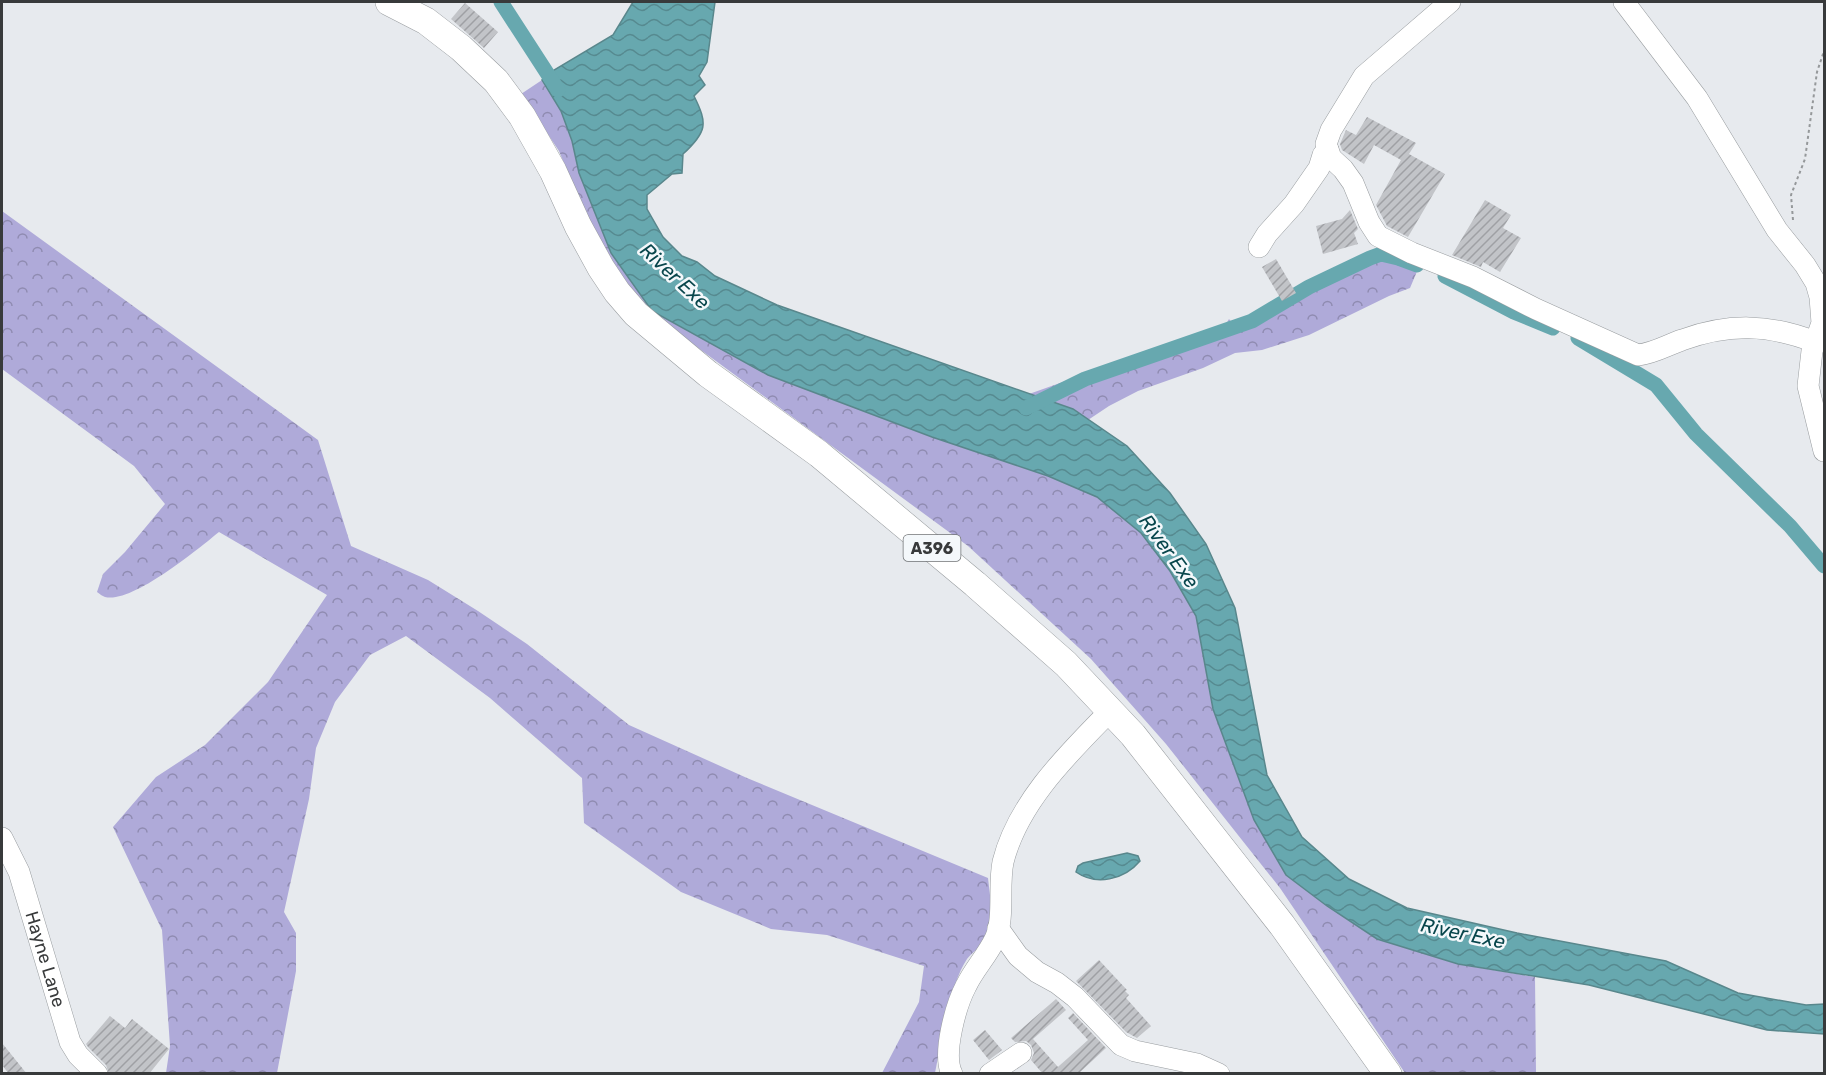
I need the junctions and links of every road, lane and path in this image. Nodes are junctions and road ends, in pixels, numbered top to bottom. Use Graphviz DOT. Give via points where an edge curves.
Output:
graph roads {
  1 [pos="388,2"];
  2 [pos="1450,2"];
  3 [pos="1624,2"];
  4 [pos="1824,51"];
  5 [pos="1328,150"];
  6 [pos="1259,247"];
  7 [pos="1794,251"];
  8 [pos="1815,342"];
  9 [pos="1824,451"];
  10 [pos="1110,711"];
  11 [pos="2,838"];
  12 [pos="998,928"];
  13 [pos="1021,1053"];
  14 [pos="97,1074"];
  15 [pos="952,1074"];
  16 [pos="990,1074"];
  17 [pos="1219,1074"];
  18 [pos="1388,1074"];
  1 -- 10 [label="main road, A396" via="426,21 496,81 522,116 553,171 601,268 636,314 708,374 819,454 957,569 1066,664"];
  2 -- 5 [label="street" via="1364,76 1331,130"];
  3 -- 7 [label="street" via="1697,98 1777,230"];
  4 -- 7 [label="path" via="1817,72 1805,159 1791,195"];
  5 -- 6 [label="street" via="1294,204"];
  5 -- 8 [label="street" via="1353,183 1378,236 1624,350 1649,354 1684,339 1748,327 1776,329"];
  7 -- 8 [label="street" via="1816,283 1820,297 1822,322"];
  8 -- 9 [label="street" via="1808,386"];
  10 -- 12 [label="street" via="1048,780 1010,838 1003,865"];
  10 -- 18 [label="main road, A396" via="1282,925"];
  11 -- 14 [label="street, Hayne Lane" via="19,872 70,1042"];
  12 -- 15 [label="street" via="997,937 965,987 948,1049"];
  12 -- 17 [label="street" via="1018,956 1075,997 1121,1045 1197,1064"];
  13 -- 16 [label="street"];
}
